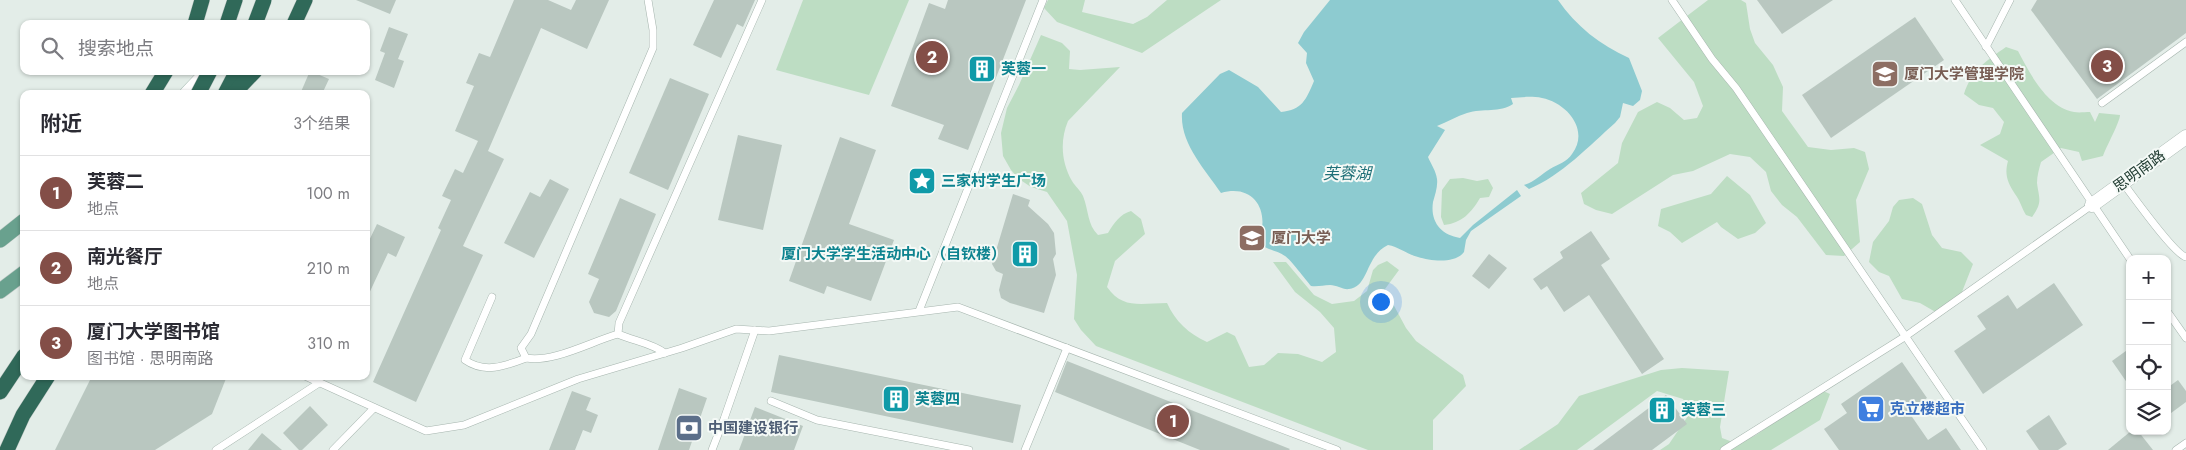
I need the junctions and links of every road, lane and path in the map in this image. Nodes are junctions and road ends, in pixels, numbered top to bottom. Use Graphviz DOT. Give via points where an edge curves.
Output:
graph roads {
  1 [pos="202,0"];
  2 [pos="234,0"];
  3 [pos="264,0"];
  4 [pos="270,0"];
  5 [pos="305,0"];
  6 [pos="648,0"];
  7 [pos="762,0"];
  8 [pos="1043,0"];
  9 [pos="1672,0"];
  10 [pos="1955,0"];
  11 [pos="2010,0"];
  12 [pos="197,20"];
  13 [pos="227,20"];
  14 [pos="254,20"];
  15 [pos="256,20"];
  16 [pos="296,20"];
  17 [pos="2186,42"];
  18 [pos="1986,46"];
  19 [pos="164,75"];
  20 [pos="205,75"];
  21 [pos="207,75"];
  22 [pos="246,75"];
  23 [pos="246,75"];
  24 [pos="154,90"];
  25 [pos="191,90"];
  26 [pos="200,90"];
  27 [pos="230,90"];
  28 [pos="236,90"];
  29 [pos="2102,103"];
  30 [pos="2185,140"];
  31 [pos="2123,182"];
  32 [pos="2092,205"];
  33 [pos="20,224"];
  34 [pos="0,240"];
  35 [pos="2127,255"];
  36 [pos="2186,257"];
  37 [pos="20,276"];
  38 [pos="0,291"];
  39 [pos="492,298"];
  40 [pos="919,311"];
  41 [pos="2171,317"];
  42 [pos="755,330"];
  43 [pos="618,334"];
  44 [pos="1906,336"];
  45 [pos="2186,338"];
  46 [pos="1067,348"];
  47 [pos="665,353"];
  48 [pos="526,358"];
  49 [pos="20,362"];
  50 [pos="46,380"];
  51 [pos="313,380"];
  52 [pos="319,383"];
  53 [pos="0,392"];
  54 [pos="771,401"];
  55 [pos="374,408"];
  56 [pos="2186,443"];
  57 [pos="7,450"];
  58 [pos="216,450"];
  59 [pos="334,450"];
  60 [pos="712,450"];
  61 [pos="969,450"];
  62 [pos="1025,450"];
  63 [pos="1336,450"];
  64 [pos="1724,450"];
  65 [pos="1983,450"];
  66 [pos="2176,450"];
  1 -- 12 [label="highway"];
  2 -- 13 [label="highway"];
  3 -- 15 [label="highway, bridge"];
  4 -- 14 [label="street"];
  5 -- 16 [label="highway"];
  6 -- 48 [label="lane" via="653,48 531,334 520,348"];
  7 -- 43 [label="lane" via="619,323"];
  8 -- 40 [label="lane"];
  9 -- 44 [label="lane"];
  10 -- 18 [label="lane"];
  11 -- 18 [label="lane"];
  17 -- 29 [label="lane"];
  18 -- 32 [label="lane"];
  19 -- 24 [label="highway"];
  20 -- 25 [label="street"];
  21 -- 26 [label="highway, bridge"];
  22 -- 27 [label="highway"];
  23 -- 28 [label="highway"];
  30 -- 31 [label="street, 思明南路"];
  31 -- 32 [label="street, 思明南路"];
  31 -- 36 [label="lane" via="2173,246"];
  32 -- 35 [label="lane"];
  32 -- 44 [label="lane"];
  33 -- 34 [label="main road"];
  37 -- 38 [label="main road"];
  39 -- 48 [label="lane" via="465,360 484,369"];
  40 -- 42 [label="lane" via="769,331"];
  40 -- 46 [label="lane" via="958,307"];
  41 -- 45 [label="lane"];
  42 -- 47 [label="lane" via="736,329"];
  42 -- 60 [label="lane"];
  43 -- 47 [label="lane" via="655,346"];
  43 -- 48 [label="lane" via="554,356 537,360"];
  44 -- 64 [label="lane"];
  44 -- 65 [label="lane"];
  46 -- 62 [label="lane"];
  46 -- 63 [label="lane"];
  47 -- 55 [label="lane" via="578,379 464,425 426,431"];
  49 -- 53 [label="highway"];
  50 -- 57 [label="highway"];
  51 -- 52 [label="lane"];
  52 -- 55 [label="lane"];
  52 -- 58 [label="lane"];
  54 -- 61 [label="lane" via="817,420"];
  55 -- 59 [label="lane"];
  56 -- 66 [label="lane"];
}
